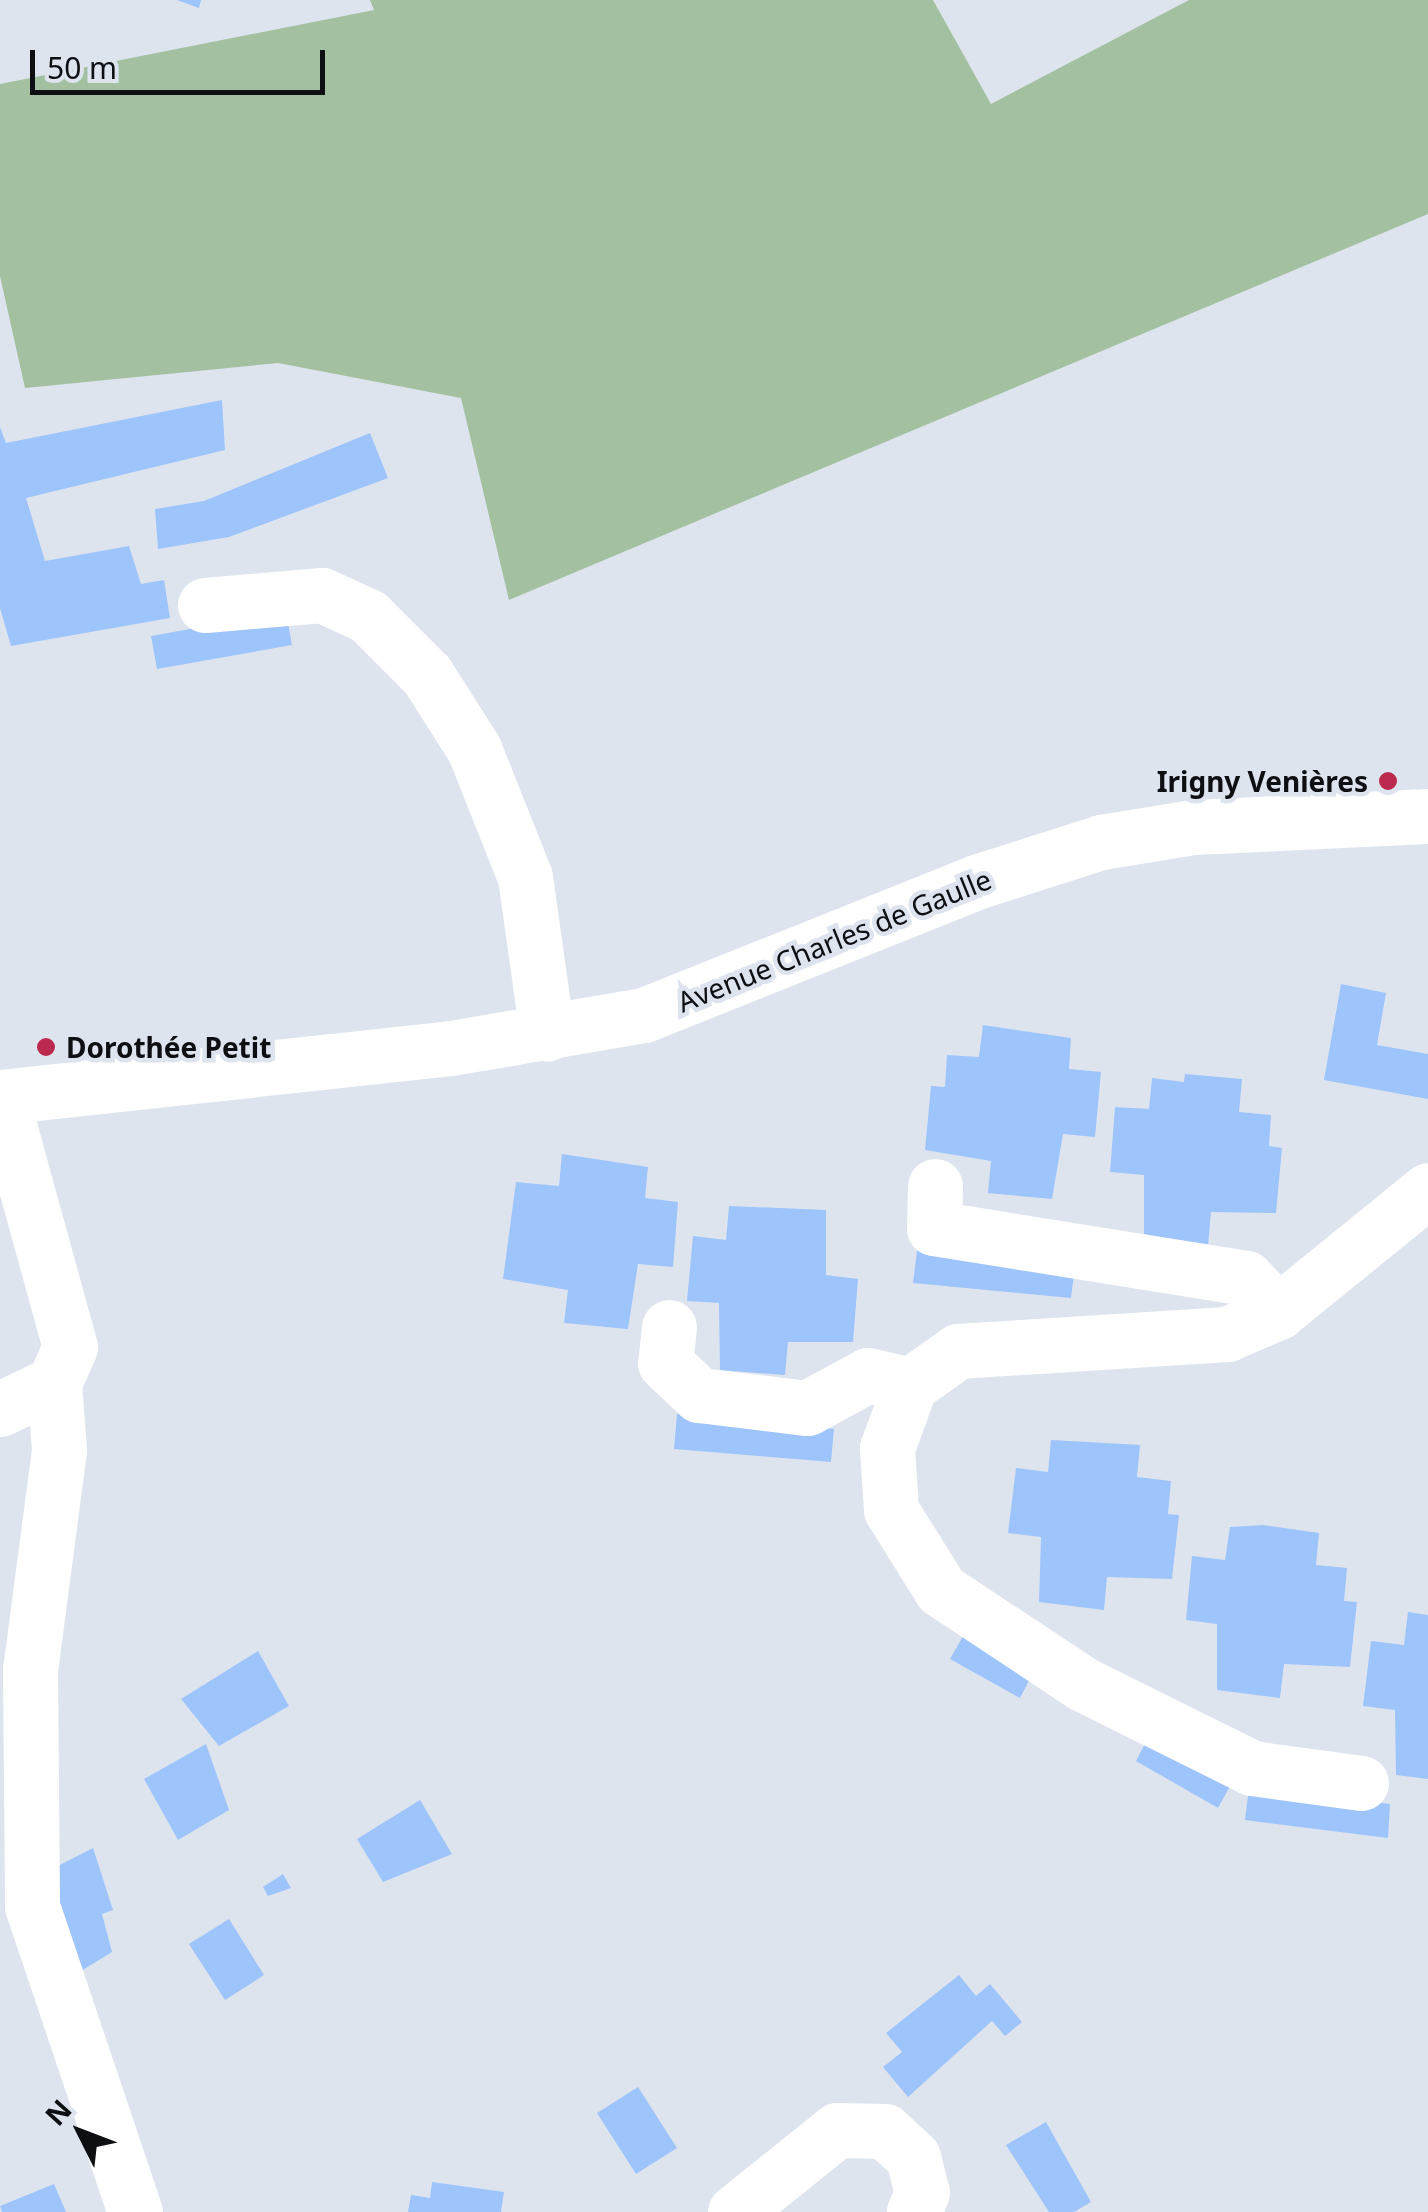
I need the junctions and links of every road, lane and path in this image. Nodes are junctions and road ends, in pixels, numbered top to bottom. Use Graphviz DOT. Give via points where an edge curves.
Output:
graph roads {
  1 [pos="205,605"];
  2 [pos="1428,816"];
  3 [pos="547,1033"];
  4 [pos="0,1097"];
  5 [pos="935,1186"];
  6 [pos="1428,1190"];
  7 [pos="1278,1312"];
  8 [pos="669,1327"];
  9 [pos="54,1383"];
  10 [pos="910,1384"];
  11 [pos="0,1410"];
  12 [pos="1361,1783"];
  13 [pos="747,2211"];
  14 [pos="135,2212"];
  15 [pos="914,2212"];
  1 -- 3 [label="street" via="322,595 368,616 427,676 474,749 524,877"];
  2 -- 3 [label="street, Avenue Charles de Gaulle" via="1194,827 1101,842 976,882 750,979 644,1015"];
  3 -- 4 [label="street, Avenue Charles de Gaulle"];
  4 -- 9 [label="street" via="70,1347"];
  5 -- 7 [label="street" via="934,1228 1246,1278"];
  6 -- 7 [label="street"];
  7 -- 10 [label="street" via="1227,1334 958,1351"];
  8 -- 10 [label="street" via="665,1363 698,1395 807,1408 868,1375"];
  9 -- 11 [label="street"];
  9 -- 14 [label="street" via="59,1450 30,1669 32,1906"];
  10 -- 12 [label="street" via="888,1448 891,1510 942,1590 1083,1684 1252,1768"];
  13 -- 15 [label="street" via="837,2130 885,2131 912,2157 922,2192"];
}
